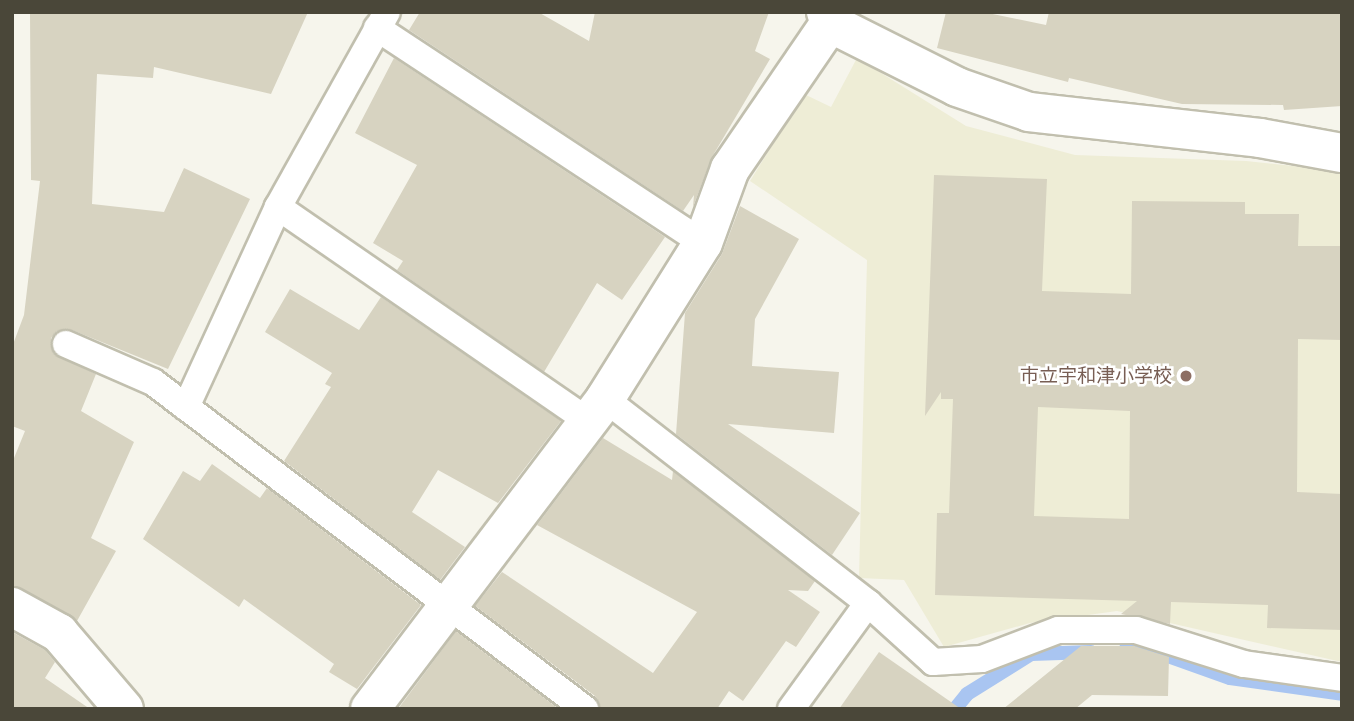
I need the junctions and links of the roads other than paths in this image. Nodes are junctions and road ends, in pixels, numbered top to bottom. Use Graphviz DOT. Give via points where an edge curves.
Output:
graph roads {
  1 [pos="828,17"];
  2 [pos="382,20"];
  3 [pos="1342,153"];
  4 [pos="278,207"];
  5 [pos="704,243"];
  6 [pos="66,344"];
  7 [pos="186,407"];
  8 [pos="596,410"];
  9 [pos="868,603"];
  10 [pos="12,607"];
  11 [pos="450,608"];
  12 [pos="1342,678"];
  13 [pos="124,709"];
  14 [pos="370,709"];
  15 [pos="585,709"];
  16 [pos="790,709"];
  1 -- 3 [label="street" via="957,87 1029,112 1260,138"];
  1 -- 5 [label="street" via="730,170"];
  2 -- 4 [label="lane"];
  2 -- 5 [label="lane"];
  4 -- 7 [label="lane"];
  4 -- 8 [label="lane"];
  5 -- 8 [label="street"];
  6 -- 7 [label="lane" via="152,382"];
  7 -- 11 [label="lane"];
  8 -- 9 [label="lane"];
  8 -- 11 [label="street"];
  9 -- 12 [label="lane" via="933,662 982,659 1058,630 1136,630 1244,664"];
  9 -- 16 [label="lane"];
  10 -- 13 [label="street" via="59,634"];
  11 -- 14 [label="street"];
  11 -- 15 [label="lane"];
}
